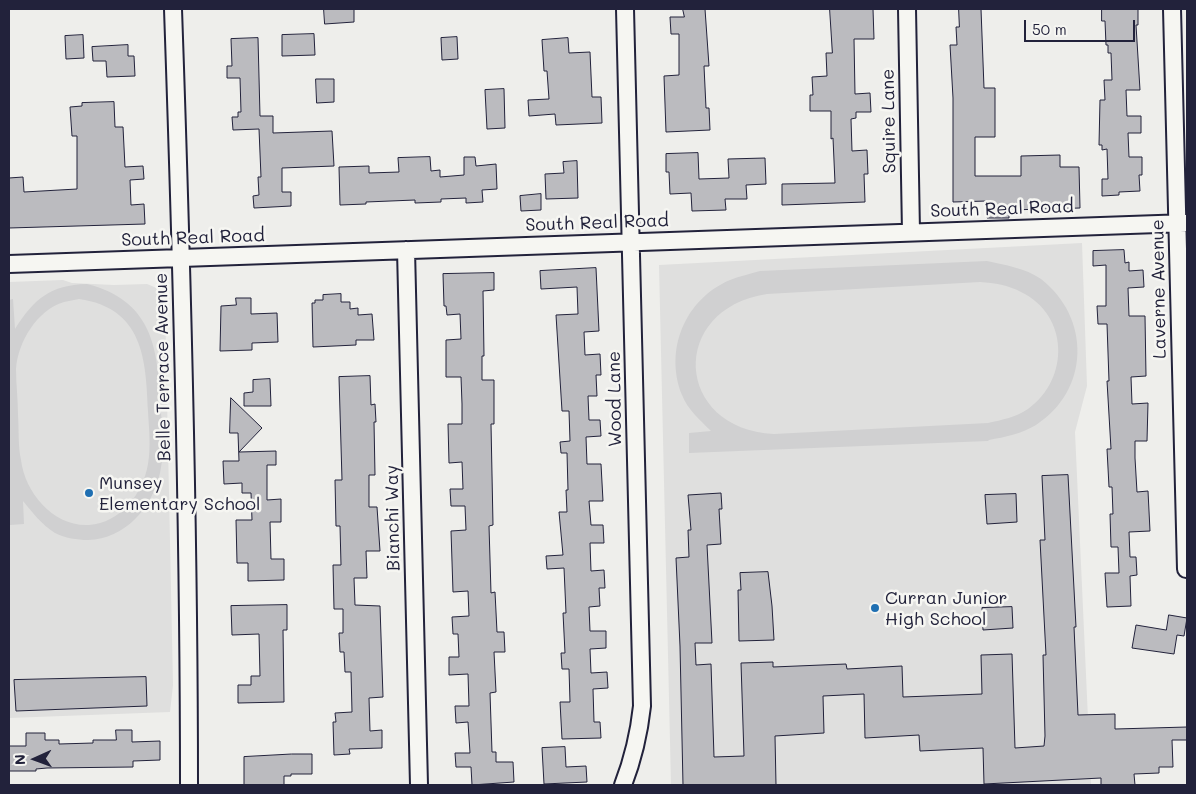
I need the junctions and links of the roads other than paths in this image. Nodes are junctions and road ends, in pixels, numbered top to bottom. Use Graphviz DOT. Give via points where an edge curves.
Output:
graph roads {
  1 [pos="173,9"];
  2 [pos="625,9"];
  3 [pos="907,9"];
  4 [pos="1172,9"];
  5 [pos="1182,223"];
  6 [pos="911,232"];
  7 [pos="632,242"];
  8 [pos="406,250"];
  9 [pos="181,258"];
  10 [pos="9,264"];
  11 [pos="1186,569"];
  12 [pos="188,785"];
  13 [pos="419,785"];
  14 [pos="623,785"];
  1 -- 9 [label="street, Belle Terrace Avenue"];
  2 -- 7 [label="street, Wood Lane"];
  3 -- 6 [label="street, Squire Lane"];
  4 -- 5 [label="street, Laverne Avenue"];
  5 -- 6 [label="street, South Real Road"];
  5 -- 11 [label="street, Laverne Avenue"];
  6 -- 7 [label="street, South Real Road"];
  7 -- 8 [label="street, South Real Road"];
  7 -- 14 [label="street, Wood Lane" via="642,706 634,757"];
  8 -- 9 [label="street, South Real Road"];
  8 -- 13 [label="street, Bianchi Way"];
  9 -- 10 [label="street, South Real Road"];
  9 -- 12 [label="street, Belle Terrace Avenue" via="189,653"];
}
